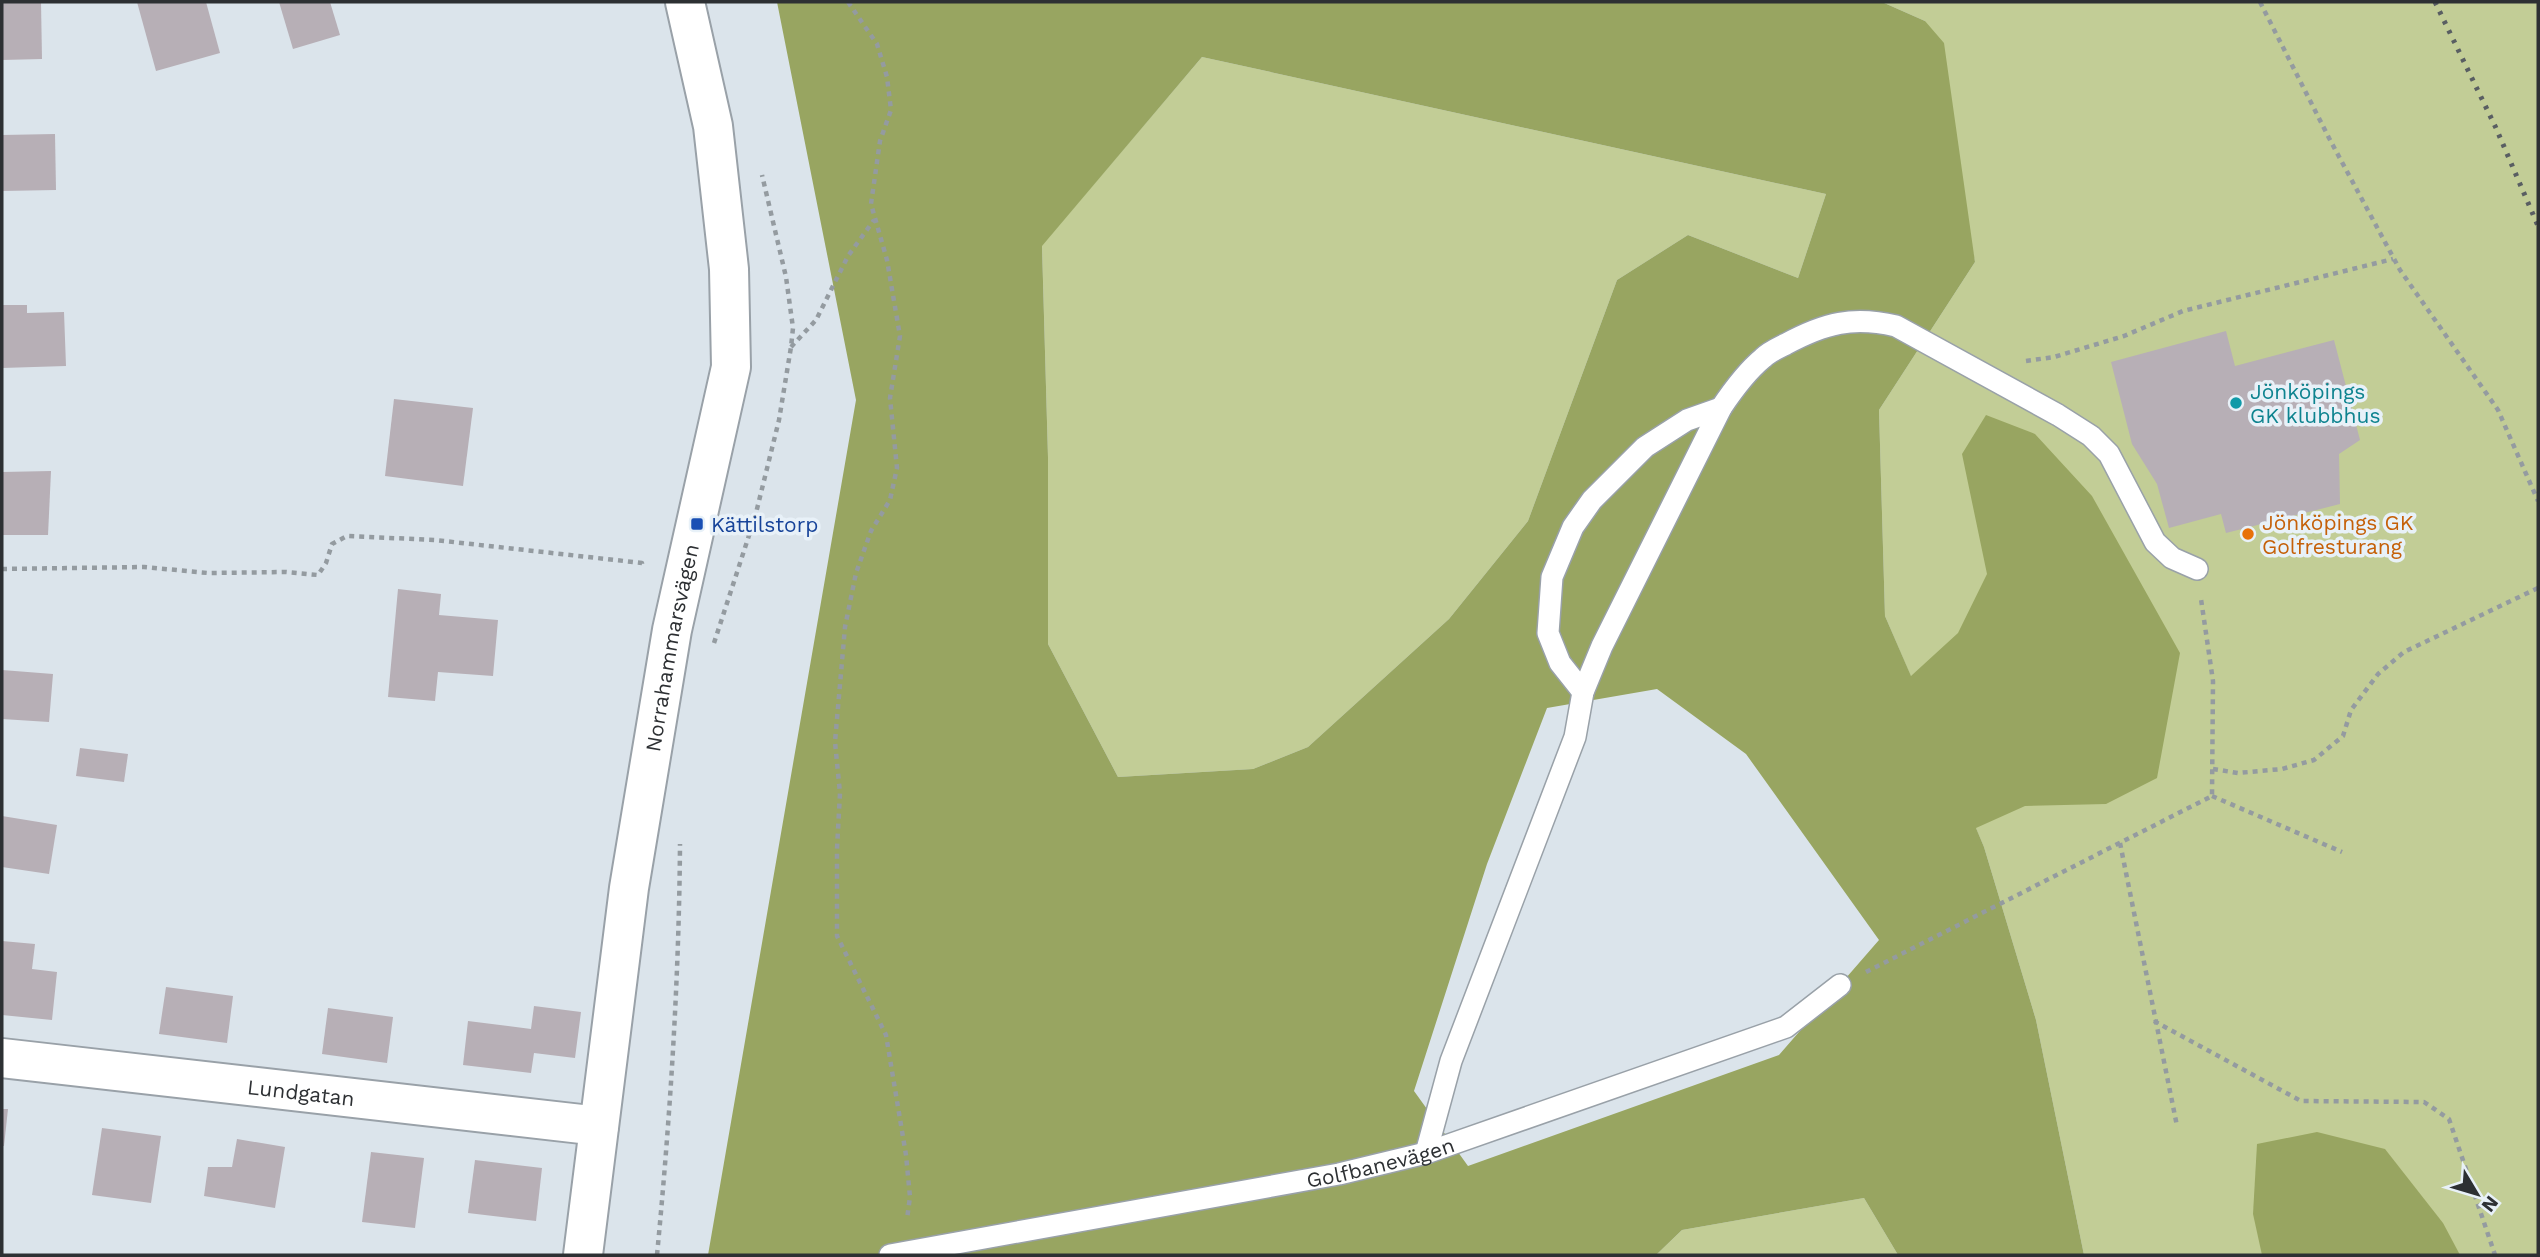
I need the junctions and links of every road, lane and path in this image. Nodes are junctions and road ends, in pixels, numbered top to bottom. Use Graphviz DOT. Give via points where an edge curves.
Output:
graph roads {
  1 [pos="685,2"];
  2 [pos="848,2"];
  3 [pos="2260,2"];
  4 [pos="759,162"];
  5 [pos="875,220"];
  6 [pos="2393,259"];
  7 [pos="791,347"];
  8 [pos="1973,368"];
  9 [pos="1721,408"];
  10 [pos="2538,501"];
  11 [pos="2,569"];
  12 [pos="2197,569"];
  13 [pos="642,575"];
  14 [pos="2538,588"];
  15 [pos="672,630"];
  16 [pos="715,639"];
  17 [pos="712,652"];
  18 [pos="1583,692"];
  19 [pos="2213,769"];
  20 [pos="2212,796"];
  21 [pos="680,835"];
  22 [pos="2120,843"];
  23 [pos="2342,852"];
  24 [pos="1840,985"];
  25 [pos="2154,1020"];
  26 [pos="2,1058"];
  27 [pos="599,1126"];
  28 [pos="2177,1126"];
  29 [pos="1426,1153"];
  30 [pos="897,1254"];
  31 [pos="583,1255"];
  32 [pos="657,1255"];
  33 [pos="2495,1255"];
  1 -- 15 [label="street, Norrahammarsvägen" via="713,126 729,269 731,367"];
  2 -- 5 [label="path" via="877,44 887,77 891,110 880,141 871,204"];
  3 -- 6 [label="path"];
  4 -- 7 [label="path" via="786,277"];
  5 -- 7 [label="path" via="848,256 816,320"];
  5 -- 30 [label="path" via="900,336 890,398 897,468 890,500 871,531 856,573 845,627 835,741 840,793 837,936 886,1035 910,1197"];
  6 -- 8 [label="path" via="2183,311 2054,357"];
  6 -- 10 [label="path" via="2498,410"];
  7 -- 16 [label="path" via="755,517"];
  8 -- 9 [label="lane" via="1896,326 1846,321 1813,330 1764,356"];
  8 -- 12 [label="lane" via="2091,436 2109,454 2155,542 2172,558"];
  9 -- 18 [label="lane"];
  9 -- 18 [label="lane" via="1687,420 1645,447 1592,500 1573,527 1552,577 1548,634 1560,663"];
  11 -- 13 [label="path" via="144,567 318,575 332,544 347,536 435,540 642,563"];
  12 -- 19 [label="path" via="2213,681"];
  14 -- 19 [label="path" via="2404,652 2378,674 2351,710 2343,736 2314,760 2238,773"];
  15 -- 16 [label="path"];
  15 -- 27 [label="street, Norrahammarsvägen" via="629,888"];
  16 -- 17 [label="path"];
  18 -- 29 [label="lane" via="1575,737 1451,1060"];
  19 -- 20 [label="path"];
  20 -- 22 [label="path"];
  20 -- 23 [label="path"];
  21 -- 32 [label="path" via="680,928"];
  22 -- 24 [label="path"];
  22 -- 25 [label="path"];
  24 -- 29 [label="lane, Golfbanevägen" via="1786,1027"];
  25 -- 28 [label="path"];
  25 -- 33 [label="path" via="2301,1101 2424,1102 2449,1119"];
  26 -- 27 [label="street, Lundgatan"];
  27 -- 31 [label="street, Norrahammarsvägen"];
  29 -- 30 [label="lane, Golfbanevägen" via="1339,1174"];
}
